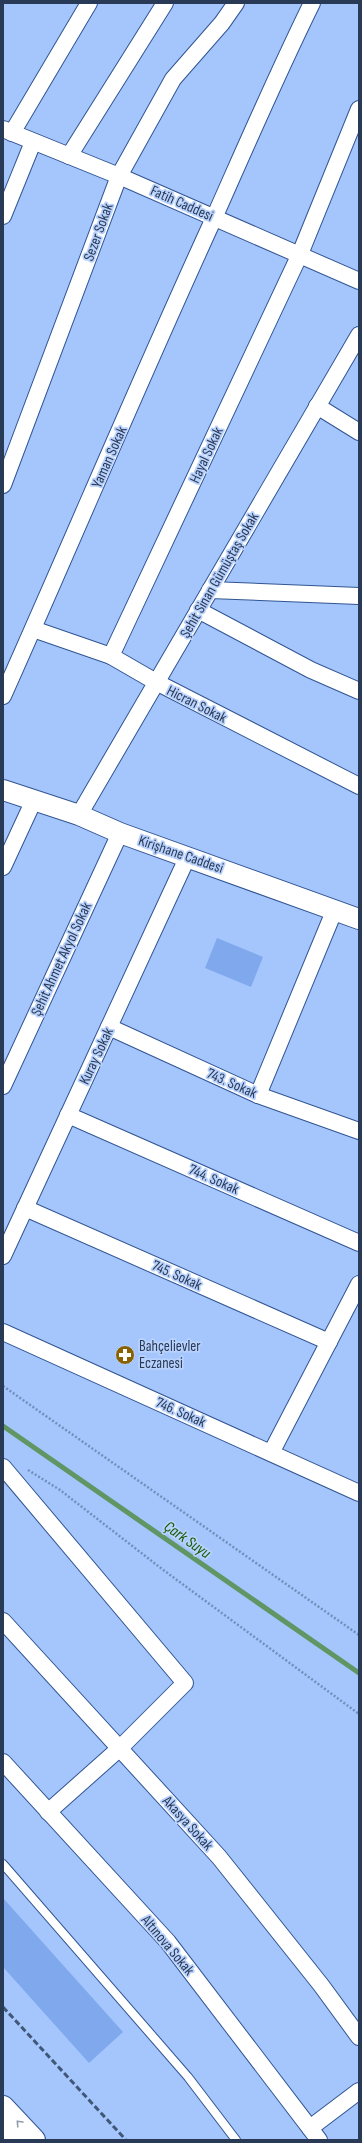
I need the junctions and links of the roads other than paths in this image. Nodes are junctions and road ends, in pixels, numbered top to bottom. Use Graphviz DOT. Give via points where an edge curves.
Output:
graph roads {
  1 [pos="89,3"];
  2 [pos="165,3"];
  3 [pos="236,3"];
  4 [pos="312,3"];
  5 [pos="359,109"];
  6 [pos="7,131"];
  7 [pos="33,142"];
  8 [pos="69,156"];
  9 [pos="119,176"];
  10 [pos="3,216"];
  11 [pos="214,217"];
  12 [pos="300,254"];
  13 [pos="359,281"];
  14 [pos="359,335"];
  15 [pos="317,406"];
  16 [pos="359,432"];
  17 [pos="3,483"];
  18 [pos="210,590"];
  19 [pos="359,596"];
  20 [pos="198,610"];
  21 [pos="33,629"];
  22 [pos="111,656"];
  23 [pos="156,682"];
  24 [pos="359,691"];
  25 [pos="3,696"];
  26 [pos="359,786"];
  27 [pos="3,790"];
  28 [pos="34,800"];
  29 [pos="79,815"];
  30 [pos="120,833"];
  31 [pos="188,856"];
  32 [pos="3,867"];
  33 [pos="335,909"];
  34 [pos="359,918"];
  35 [pos="109,1027"];
  36 [pos="3,1086"];
  37 [pos="258,1095"];
  38 [pos="68,1115"];
  39 [pos="359,1131"];
  40 [pos="25,1208"];
  41 [pos="359,1243"];
  42 [pos="3,1256"];
  43 [pos="359,1284"];
  44 [pos="3,1332"];
  45 [pos="329,1342"];
  46 [pos="271,1453"];
  47 [pos="3,1467"];
  48 [pos="359,1493"];
  49 [pos="3,1621"];
  50 [pos="120,1748"];
  51 [pos="3,1762"];
  52 [pos="48,1812"];
  53 [pos="3,1864"];
  54 [pos="359,2037"];
  55 [pos="359,2091"];
  56 [pos="3,2107"];
  57 [pos="3,2133"];
  58 [pos="314,2134"];
  59 [pos="10,2140"];
  60 [pos="34,2140"];
  61 [pos="236,2140"];
  1 -- 6 [label="street"];
  2 -- 8 [label="street"];
  3 -- 9 [label="street, Sezer Sokak" via="173,79"];
  4 -- 11 [label="street, Yaman Sokak" via="280,66"];
  5 -- 12 [label="street, Hayal Sokak"];
  6 -- 7 [label="street, Fatih Caddesi"];
  7 -- 8 [label="street, Fatih Caddesi"];
  7 -- 10 [label="street"];
  8 -- 9 [label="street, Fatih Caddesi"];
  9 -- 11 [label="street, Fatih Caddesi"];
  9 -- 17 [label="street, Sezer Sokak"];
  11 -- 12 [label="street, Fatih Caddesi"];
  11 -- 21 [label="street, Yaman Sokak"];
  12 -- 13 [label="street, Fatih Caddesi"];
  12 -- 22 [label="street, Hayal Sokak"];
  14 -- 15 [label="street, Şehit Sinan Gümüştaş Sokak"];
  15 -- 16 [label="street"];
  15 -- 18 [label="street, Şehit Sinan Gümüştaş Sokak"];
  18 -- 19 [label="street"];
  18 -- 20 [label="street, Şehit Sinan Gümüştaş Sokak"];
  20 -- 23 [label="street, Şehit Sinan Gümüştaş Sokak"];
  20 -- 24 [label="street" via="311,670"];
  21 -- 22 [label="street, Hicran Sokak"];
  21 -- 25 [label="street, Yaman Sokak"];
  22 -- 23 [label="street, Hicran Sokak"];
  23 -- 26 [label="street, Hicran Sokak"];
  23 -- 29 [label="street, Şehit Sinan Gümüştaş Sokak"];
  27 -- 28 [label="street, Kirişhane Caddesi"];
  28 -- 29 [label="street, Kirişhane Caddesi"];
  28 -- 32 [label="street"];
  29 -- 30 [label="street, Kirişhane Caddesi"];
  30 -- 31 [label="street, Kirişhane Caddesi"];
  30 -- 36 [label="street, Şehit Ahmet Akyol Sokak"];
  31 -- 33 [label="street, Kirişhane Caddesi"];
  31 -- 35 [label="street, Kuray Sokak"];
  33 -- 34 [label="street, Kirişhane Caddesi"];
  33 -- 37 [label="street"];
  35 -- 37 [label="street, 743. Sokak"];
  35 -- 38 [label="street, Kuray Sokak"];
  37 -- 39 [label="street, 743. Sokak"];
  38 -- 40 [label="street, Kuray Sokak"];
  38 -- 41 [label="street, 744. Sokak"];
  40 -- 42 [label="street, Kuray Sokak"];
  40 -- 45 [label="street, 745. Sokak"];
  43 -- 45 [label="street"];
  44 -- 46 [label="street, 746. Sokak"];
  45 -- 46 [label="street"];
  46 -- 48 [label="street, 746. Sokak"];
  47 -- 50 [label="street" via="185,1683"];
  49 -- 50 [label="street, Akasya Sokak"];
  50 -- 52 [label="street"];
  50 -- 54 [label="street, Akasya Sokak" via="219,1857"];
  51 -- 52 [label="street, Altınova Sokak"];
  52 -- 58 [label="street, Altınova Sokak" via="168,1942"];
  53 -- 61 [label="lane" via="188,2077"];
  55 -- 58 [label="street"];
  60 -- 56 [label="main road, one-way"];
  57 -- 59 [label="main road"];
}
